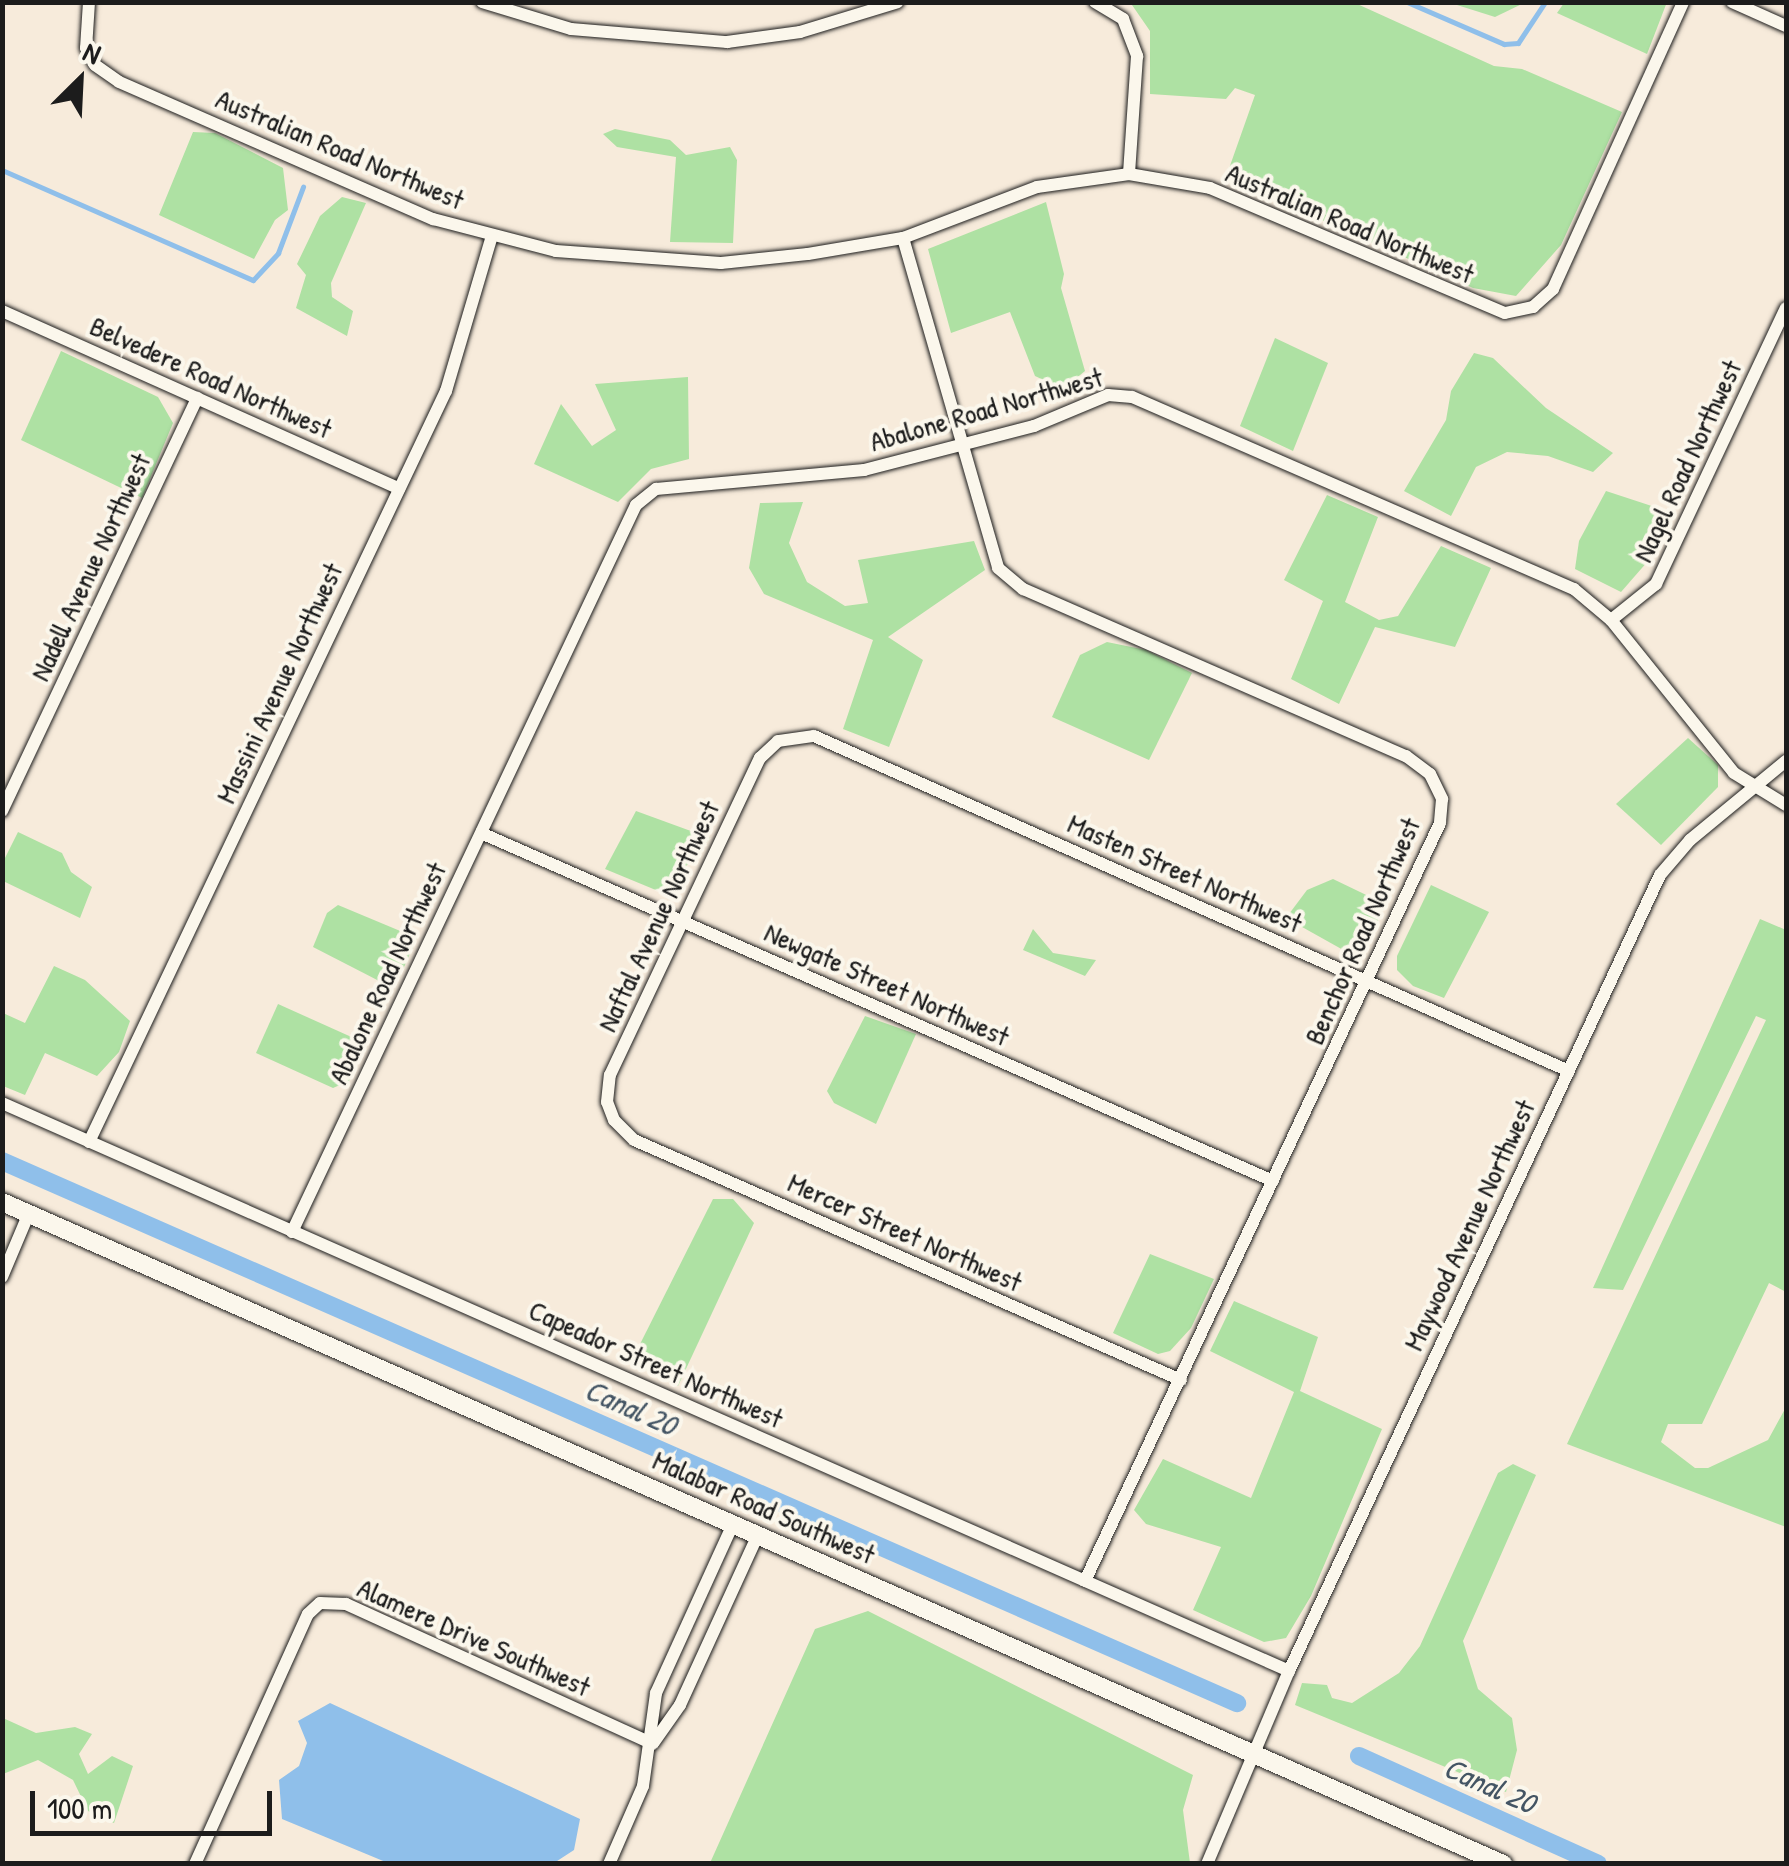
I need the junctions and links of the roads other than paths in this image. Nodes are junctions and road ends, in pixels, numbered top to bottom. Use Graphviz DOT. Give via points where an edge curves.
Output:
graph roads {
  1 [pos="89,2"];
  2 [pos="482,2"];
  3 [pos="898,2"];
  4 [pos="1096,2"];
  5 [pos="1683,2"];
  6 [pos="1732,2"];
  7 [pos="1786,26"];
  8 [pos="1129,174"];
  9 [pos="492,236"];
  10 [pos="903,238"];
  11 [pos="1786,308"];
  12 [pos="2,311"];
  13 [pos="198,398"];
  14 [pos="962,447"];
  15 [pos="399,490"];
  16 [pos="1611,620"];
  17 [pos="778,741"];
  18 [pos="1786,761"];
  19 [pos="1752,787"];
  20 [pos="1786,804"];
  21 [pos="2,811"];
  22 [pos="481,833"];
  23 [pos="684,922"];
  24 [pos="1366,981"];
  25 [pos="1569,1071"];
  26 [pos="2,1104"];
  27 [pos="614,1120"];
  28 [pos="90,1142"];
  29 [pos="1273,1181"];
  30 [pos="2,1202"];
  31 [pos="29,1213"];
  32 [pos="292,1232"];
  33 [pos="2,1277"];
  34 [pos="1181,1380"];
  35 [pos="733,1524"];
  36 [pos="758,1535"];
  37 [pos="1085,1581"];
  38 [pos="1289,1672"];
  39 [pos="652,1744"];
  40 [pos="1255,1753"];
  41 [pos="195,1864"];
  42 [pos="609,1864"];
  43 [pos="1207,1864"];
  44 [pos="1503,1864"];
  1 -- 9 [label="street, Australian Road Northwest" via="86,48 95,65 119,82 429,218"];
  2 -- 3 [label="street" via="571,30 727,42 800,32"];
  4 -- 8 [label="street" via="1124,19 1136,56"];
  5 -- 8 [label="street, Australian Road Northwest" via="1552,289 1533,306 1505,313 1469,302 1210,188"];
  6 -- 7 [label="street"];
  8 -- 10 [label="street, Australian Road Northwest" via="1037,186"];
  9 -- 10 [label="street, Australian Road Northwest" via="642,262 721,264"];
  9 -- 15 [label="street, Massini Avenue Northwest" via="446,391"];
  10 -- 14 [label="street, Benchor Road Northwest"];
  11 -- 16 [label="street, Nagel Road Northwest" via="1656,584"];
  12 -- 13 [label="street, Belvedere Road Northwest"];
  13 -- 15 [label="street, Belvedere Road Northwest"];
  13 -- 21 [label="street, Nadell Avenue Northwest"];
  14 -- 16 [label="street, Abalone Road Northwest" via="1108,395 1132,397 1574,589"];
  14 -- 22 [label="street, Abalone Road Northwest" via="864,470 749,484 679,483 636,504"];
  14 -- 24 [label="street, Benchor Road Northwest" via="998,568 1023,589 1406,756 1430,774 1442,799 1440,824"];
  15 -- 28 [label="street, Massini Avenue Northwest"];
  16 -- 19 [label="street, Abalone Road Northwest" via="1734,774"];
  17 -- 23 [label="street, Naftal Avenue Northwest" via="760,758"];
  17 -- 24 [label="street, Masten Street Northwest" via="814,736"];
  18 -- 19 [label="street, Maywood Avenue Northwest"];
  19 -- 20 [label="street, Abalone Road Northwest"];
  19 -- 25 [label="street, Maywood Avenue Northwest" via="1660,875"];
  22 -- 23 [label="street, Newgate Street Northwest"];
  22 -- 32 [label="street, Abalone Road Northwest"];
  23 -- 27 [label="street, Naftal Avenue Northwest" via="610,1076 607,1102"];
  23 -- 29 [label="street, Newgate Street Northwest"];
  24 -- 25 [label="street, Masten Street Northwest"];
  24 -- 29 [label="street, Benchor Road Northwest"];
  25 -- 38 [label="street, Maywood Avenue Northwest"];
  26 -- 28 [label="street, Capeador Street Northwest"];
  27 -- 34 [label="street, Mercer Street Northwest" via="634,1140"];
  28 -- 32 [label="street, Capeador Street Northwest"];
  29 -- 34 [label="street, Benchor Road Northwest"];
  30 -- 31 [label="main road, Malabar Road Southwest"];
  31 -- 33 [label="street"];
  31 -- 35 [label="main road, Malabar Road Southwest"];
  32 -- 37 [label="street, Capeador Street Northwest"];
  34 -- 37 [label="street, Benchor Road Northwest"];
  35 -- 36 [label="main road, Malabar Road Southwest"];
  35 -- 39 [label="street" via="656,1693"];
  36 -- 39 [label="street" via="680,1705"];
  36 -- 40 [label="main road, Malabar Road Southwest"];
  37 -- 38 [label="street, Capeador Street Northwest"];
  38 -- 40 [label="street, Maywood Avenue Northwest"];
  39 -- 41 [label="street, Alamere Drive Southwest" via="346,1604 320,1603 308,1614"];
  39 -- 42 [label="street" via="643,1786"];
  40 -- 43 [label="street, Maywood Avenue Northwest"];
  40 -- 44 [label="main road, Malabar Road Southwest"];
}
